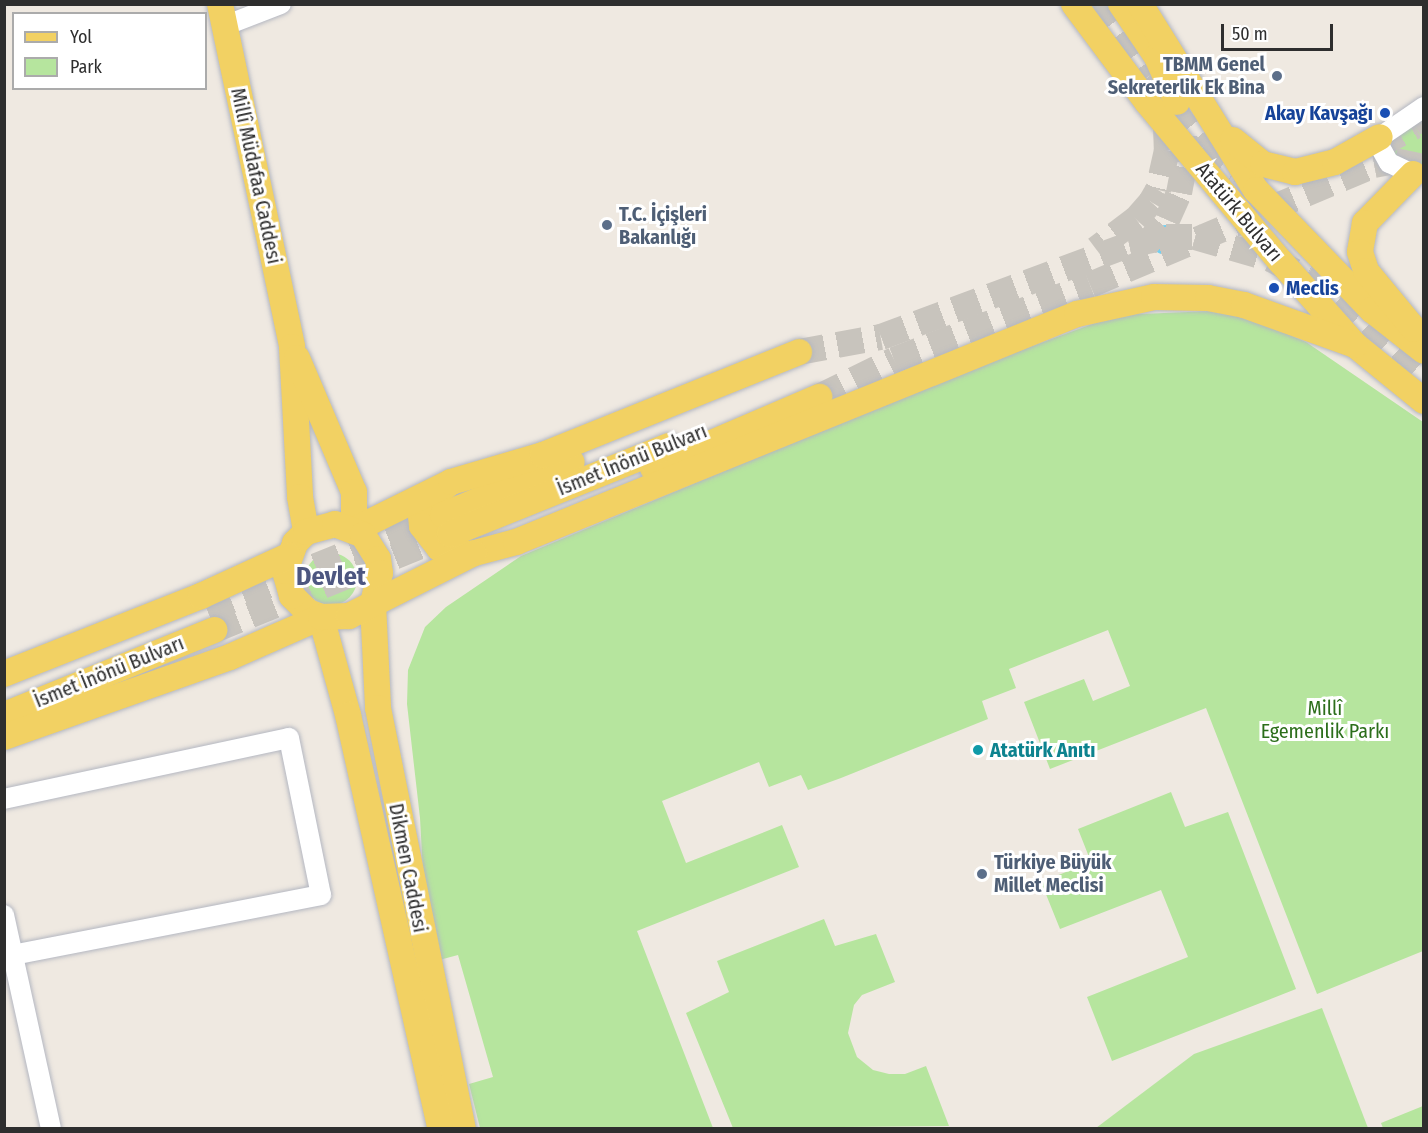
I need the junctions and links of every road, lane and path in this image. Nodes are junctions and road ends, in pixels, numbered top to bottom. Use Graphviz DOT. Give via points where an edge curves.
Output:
graph roads {
  1 [pos="281,4"];
  2 [pos="1074,4"];
  3 [pos="1121,4"];
  4 [pos="1140,4"];
  5 [pos="222,15"];
  6 [pos="1177,102"];
  7 [pos="1419,112"];
  8 [pos="1212,120"];
  9 [pos="1380,137"];
  10 [pos="1420,175"];
  11 [pos="1424,341"];
  12 [pos="1355,345"];
  13 [pos="292,347"];
  14 [pos="1424,351"];
  15 [pos="810,376"];
  16 [pos="1424,400"];
  17 [pos="451,482"];
  18 [pos="446,524"];
  19 [pos="354,530"];
  20 [pos="306,532"];
  21 [pos="471,554"];
  22 [pos="288,556"];
  23 [pos="373,604"];
  24 [pos="321,618"];
  25 [pos="4,674"];
  26 [pos="4,691"];
  27 [pos="4,715"];
  28 [pos="4,737"];
  29 [pos="4,799"];
  30 [pos="4,915"];
  31 [pos="13,955"];
  32 [pos="51,1128"];
  33 [pos="440,1128"];
  34 [pos="463,1128"];
  1 -- 5 [label="street"];
  2 -- 12 [label="main road, Atatürk Bulvarı" via="1190,154"];
  3 -- 6 [label="main road" via="1157,57"];
  4 -- 8 [label="main road, Atatürk Bulvarı"];
  5 -- 13 [label="main road, Millî Müdafaa Caddesi"];
  7 -- 9 [label="street"];
  8 -- 9 [label="main road" via="1250,156 1280,170 1314,169"];
  8 -- 14 [label="main road, Atatürk Bulvarı" via="1256,190 1372,310"];
  9 -- 10 [label="street" via="1380,147 1389,164"];
  10 -- 11 [label="main road" via="1365,223 1360,252 1366,271"];
  12 -- 16 [label="main road, Atatürk Bulvarı"];
  12 -- 21 [label="main road" via="1286,317 1208,298 1154,297 1113,304 1077,314 516,543"];
  13 -- 19 [label="main road, Millî Müdafaa Caddesi" via="354,492"];
  13 -- 20 [label="main road, Millî Müdafaa Caddesi" via="300,497"];
  15 -- 17 [label="main road"];
  15 -- 18 [label="main road, İsmet İnönü Bulvarı"];
  15 -- 21 [label="main road"];
  17 -- 19 [label="main road"];
  17 -- 21 [label="main road" via="429,499 421,515 422,526 439,548"];
  19 -- 20 [label="main road" via="335,524"];
  19 -- 23 [label="main road" via="373,547 378,559 380,573"];
  20 -- 22 [label="main road"];
  21 -- 23 [label="main road"];
  22 -- 24 [label="main road" via="285,571 292,597"];
  22 -- 25 [label="main road" via="201,596"];
  23 -- 24 [label="main road" via="349,616"];
  23 -- 34 [label="main road, Dikmen Caddesi" via="376,686 384,748"];
  24 -- 28 [label="main road" via="230,657"];
  24 -- 33 [label="main road, Dikmen Caddesi" via="348,715"];
  26 -- 27 [label="main road, İsmet İnönü Bulvarı" via="211,620"];
  29 -- 31 [label="street" via="289,738 321,895"];
  30 -- 31 [label="street"];
  31 -- 32 [label="street"];
}
